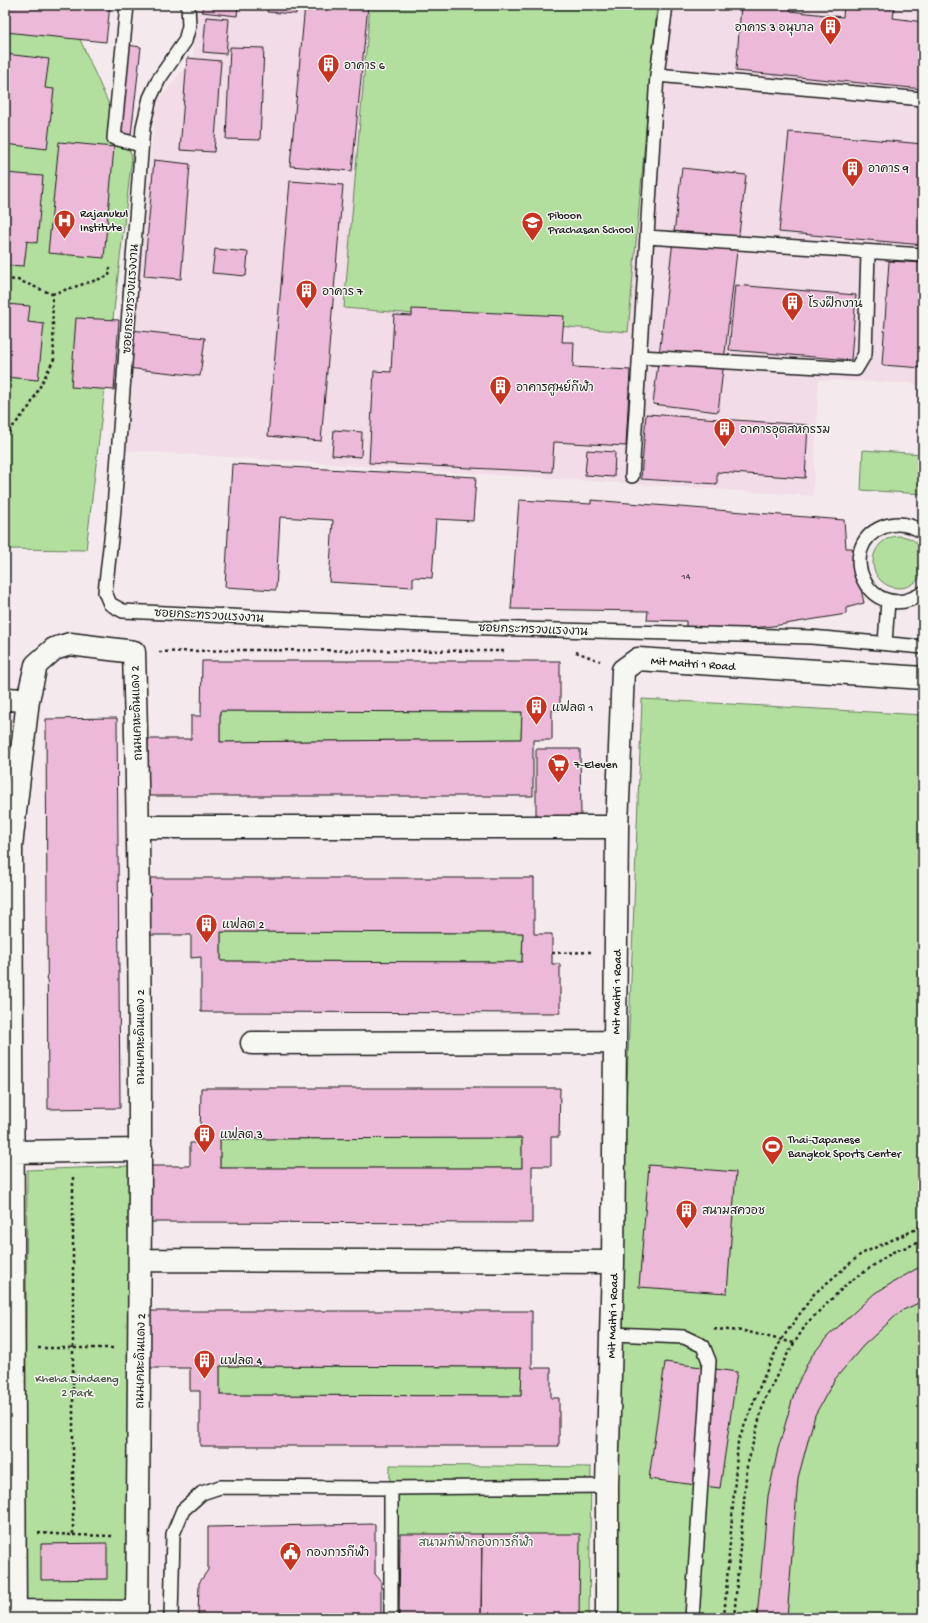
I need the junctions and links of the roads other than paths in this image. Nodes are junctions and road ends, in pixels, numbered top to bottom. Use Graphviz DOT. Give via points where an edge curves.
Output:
graph roads {
  1 [pos="127,5"];
  2 [pos="188,5"];
  3 [pos="666,5"];
  4 [pos="658,75"];
  5 [pos="923,99"];
  6 [pos="141,145"];
  7 [pos="647,237"];
  8 [pos="868,252"];
  9 [pos="923,256"];
  10 [pos="640,357"];
  11 [pos="632,476"];
  12 [pos="923,532"];
  13 [pos="923,593"];
  14 [pos="888,601"];
  15 [pos="885,643"];
  16 [pos="923,646"];
  17 [pos="923,678"];
  18 [pos="5,699"];
  19 [pos="28,700"];
  20 [pos="139,827"];
  21 [pos="617,828"];
  22 [pos="8,968"];
  23 [pos="615,1042"];
  24 [pos="252,1043"];
  25 [pos="141,1150"];
  26 [pos="13,1152"];
  27 [pos="10,1253"];
  28 [pos="141,1260"];
  29 [pos="614,1262"];
  30 [pos="612,1334"];
  31 [pos="608,1486"];
  32 [pos="391,1488"];
  33 [pos="10,1533"];
  34 [pos="15,1615"];
  35 [pos="137,1615"];
  36 [pos="171,1618"];
  37 [pos="391,1618"];
  38 [pos="606,1618"];
  39 [pos="692,1618"];
  1 -- 6 [label="lane" via="114,138"];
  2 -- 6 [label="lane, ซอยกระทรวงแรงงาน" via="189,26 185,41 159,79 150,98"];
  3 -- 4 [label="lane"];
  4 -- 5 [label="lane"];
  4 -- 7 [label="lane"];
  6 -- 15 [label="lane, ซอยกระทรวงแรงงาน" via="113,521 105,592 110,604 130,612 497,628 811,637"];
  7 -- 8 [label="lane"];
  7 -- 10 [label="lane"];
  8 -- 9 [label="lane"];
  8 -- 10 [label="lane" via="865,354 856,369"];
  10 -- 11 [label="lane"];
  12 -- 14 [label="lane" via="902,524 889,524 877,529 867,538 861,549 859,562 866,586 876,596"];
  13 -- 14 [label="lane" via="901,602"];
  14 -- 15 [label="lane"];
  15 -- 16 [label="lane, ซอยกระทรวงแรงงาน"];
  17 -- 21 [label="street, Mit Maitri 1 Road" via="638,659 623,670"];
  18 -- 19 [label="street"];
  19 -- 20 [label="street, ถนนเคหะดินแดง 2" via="36,665 54,649 70,644 134,652"];
  19 -- 22 [label="street, ถนนเคหะดินแดง 2" via="11,846"];
  20 -- 21 [label="street"];
  20 -- 25 [label="street, ถนนเคหะดินแดง 2"];
  21 -- 23 [label="street, Mit Maitri 1 Road"];
  22 -- 26 [label="street, ถนนเคหะดินแดง 2"];
  23 -- 24 [label="street"];
  23 -- 29 [label="street, Mit Maitri 1 Road"];
  25 -- 26 [label="street"];
  25 -- 28 [label="street, ถนนเคหะดินแดง 2"];
  26 -- 27 [label="street, ถนนเคหะดินแดง 2"];
  27 -- 33 [label="street, ถนนเคหะดินแดง 2" via="14,1348"];
  28 -- 29 [label="street"];
  28 -- 35 [label="street, ถนนเคหะดินแดง 2"];
  29 -- 30 [label="street, Mit Maitri 1 Road"];
  30 -- 31 [label="street, Mit Maitri 1 Road"];
  30 -- 39 [label="lane" via="684,1337 703,1346 709,1361"];
  31 -- 32 [label="lane"];
  31 -- 38 [label="street, Mit Maitri 1 Road"];
  32 -- 36 [label="lane" via="220,1487 202,1493 183,1510 173,1534"];
  32 -- 37 [label="lane"];
  33 -- 34 [label="street, ถนนเคหะดินแดง 2"];
  34 -- 35 [label="street"];
}
